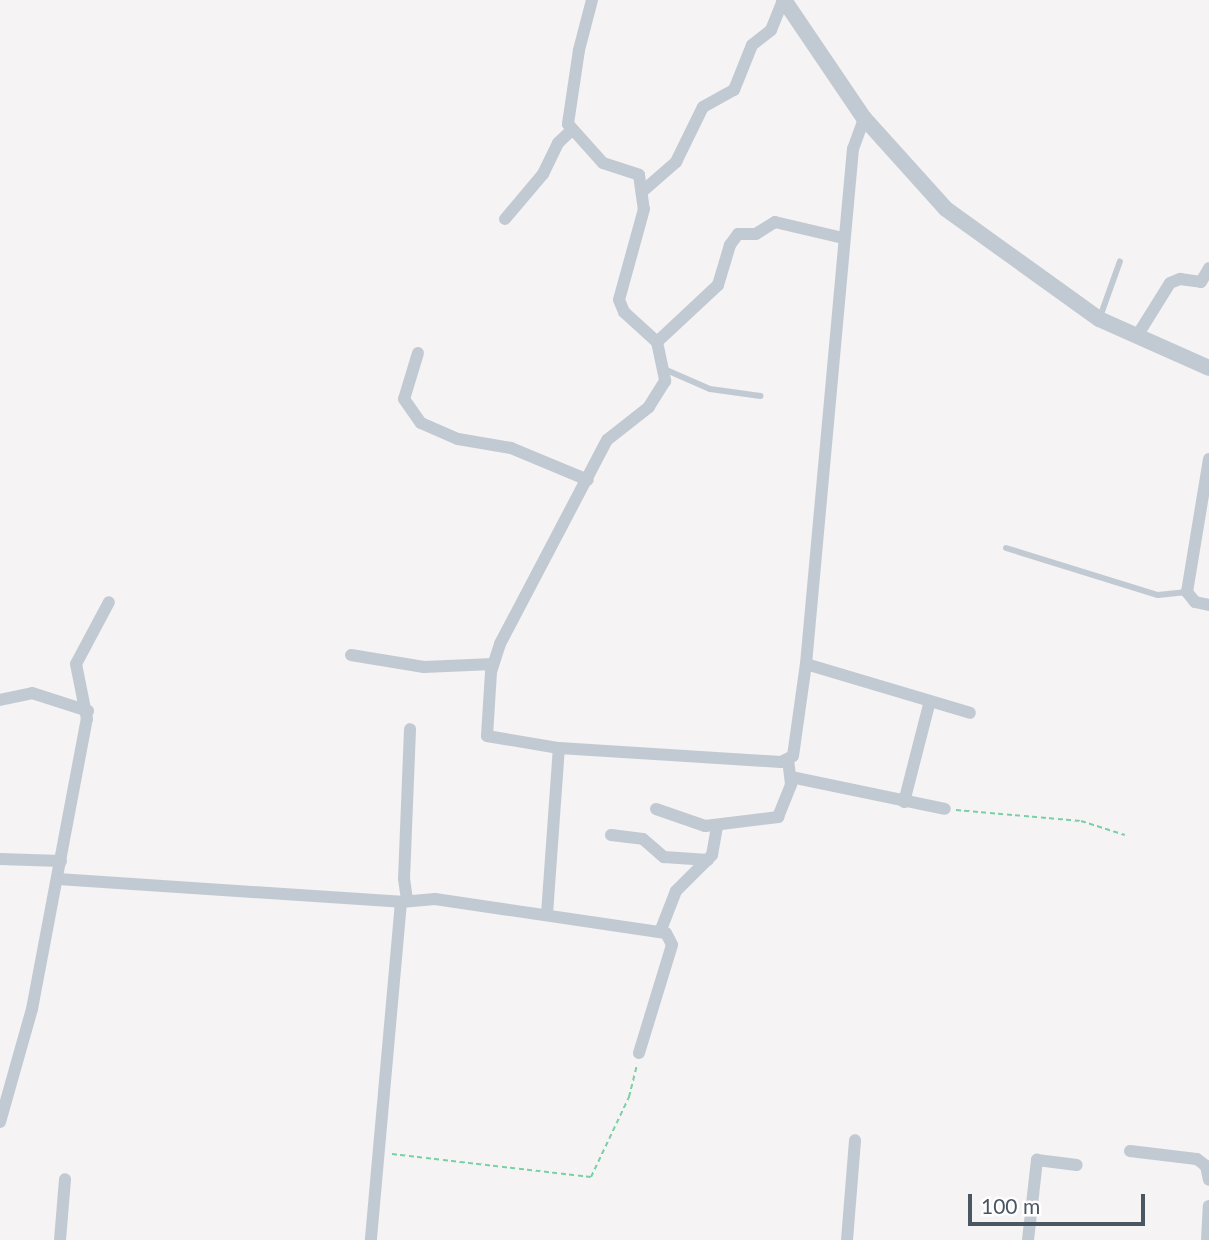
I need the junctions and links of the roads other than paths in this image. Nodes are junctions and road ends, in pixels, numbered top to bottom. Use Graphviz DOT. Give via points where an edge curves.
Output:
graph roads {
  1 [pos="592,0"];
  2 [pos="783,0"];
  3 [pos="864,118"];
  4 [pos="571,131"];
  5 [pos="644,190"];
  6 [pos="505,219"];
  7 [pos="843,238"];
  8 [pos="1120,261"];
  9 [pos="1209,268"];
  10 [pos="1099,318"];
  11 [pos="1137,336"];
  12 [pos="657,342"];
  13 [pos="418,352"];
  14 [pos="1209,368"];
  15 [pos="664,369"];
  16 [pos="761,396"];
  17 [pos="1209,459"];
  18 [pos="589,480"];
  19 [pos="1206,492"];
  20 [pos="1006,548"];
  21 [pos="1187,592"];
  22 [pos="109,603"];
  23 [pos="1209,605"];
  24 [pos="351,655"];
  25 [pos="493,664"];
  26 [pos="806,664"];
  27 [pos="0,700"];
  28 [pos="930,701"];
  29 [pos="88,711"];
  30 [pos="970,713"];
  31 [pos="410,729"];
  32 [pos="559,748"];
  33 [pos="789,761"];
  34 [pos="792,777"];
  35 [pos="904,802"];
  36 [pos="656,809"];
  37 [pos="945,809"];
  38 [pos="717,827"];
  39 [pos="611,835"];
  40 [pos="0,859"];
  41 [pos="708,860"];
  42 [pos="61,861"];
  43 [pos="58,880"];
  44 [pos="404,901"];
  45 [pos="547,914"];
  46 [pos="660,932"];
  47 [pos="639,1053"];
  48 [pos="0,1122"];
  49 [pos="855,1140"];
  50 [pos="1130,1151"];
  51 [pos="1206,1158"];
  52 [pos="1077,1165"];
  53 [pos="65,1179"];
  54 [pos="1209,1180"];
  55 [pos="1209,1206"];
  56 [pos="60,1240"];
  57 [pos="371,1240"];
  58 [pos="847,1240"];
  59 [pos="1028,1240"];
  60 [pos="1207,1240"];
  1 -- 4 [label="street" via="568,116"];
  2 -- 3 [label="street"];
  2 -- 5 [label="street" via="771,30 752,45 734,90 704,107 676,162"];
  3 -- 7 [label="street" via="853,149"];
  3 -- 10 [label="street" via="946,209"];
  4 -- 5 [label="street" via="591,146 603,163 639,174"];
  4 -- 6 [label="street"];
  5 -- 12 [label="street" via="644,209 619,300 624,312"];
  7 -- 12 [label="street" via="775,222 756,234 738,234 718,285"];
  7 -- 26 [label="street"];
  8 -- 10 [label="lane"];
  9 -- 11 [label="street" via="1201,282 1180,279 1170,283"];
  10 -- 11 [label="street"];
  11 -- 14 [label="street"];
  12 -- 15 [label="street"];
  13 -- 18 [label="street" via="404,399 421,423 458,439 510,448"];
  15 -- 16 [label="lane" via="710,389"];
  15 -- 18 [label="street" via="665,381 654,401 612,433"];
  17 -- 19 [label="street"];
  18 -- 25 [label="street"];
  19 -- 21 [label="street"];
  20 -- 21 [label="lane" via="1157,595"];
  21 -- 23 [label="street" via="1195,602"];
  22 -- 29 [label="street" via="76,664"];
  24 -- 25 [label="street" via="424,667"];
  25 -- 32 [label="street" via="487,736"];
  26 -- 28 [label="street"];
  26 -- 33 [label="street"];
  27 -- 29 [label="street" via="32,692"];
  28 -- 30 [label="street"];
  28 -- 35 [label="street"];
  29 -- 42 [label="street"];
  31 -- 44 [label="street"];
  32 -- 33 [label="street"];
  32 -- 45 [label="street"];
  33 -- 34 [label="street"];
  34 -- 35 [label="street"];
  34 -- 38 [label="street" via="781,815"];
  35 -- 37 [label="street"];
  36 -- 38 [label="street"];
  38 -- 41 [label="street"];
  39 -- 41 [label="street" via="643,839 664,857"];
  40 -- 42 [label="street"];
  41 -- 46 [label="street" via="676,891"];
  42 -- 43 [label="street"];
  43 -- 44 [label="street"];
  43 -- 48 [label="street" via="32,1009"];
  44 -- 45 [label="street" via="435,899"];
  44 -- 57 [label="street"];
  45 -- 46 [label="street"];
  46 -- 47 [label="street" via="671,937 672,945"];
  49 -- 58 [label="street"];
  50 -- 51 [label="street"];
  51 -- 54 [label="street"];
  52 -- 59 [label="street" via="1037,1160"];
  53 -- 56 [label="street"];
  55 -- 60 [label="street"];
}
